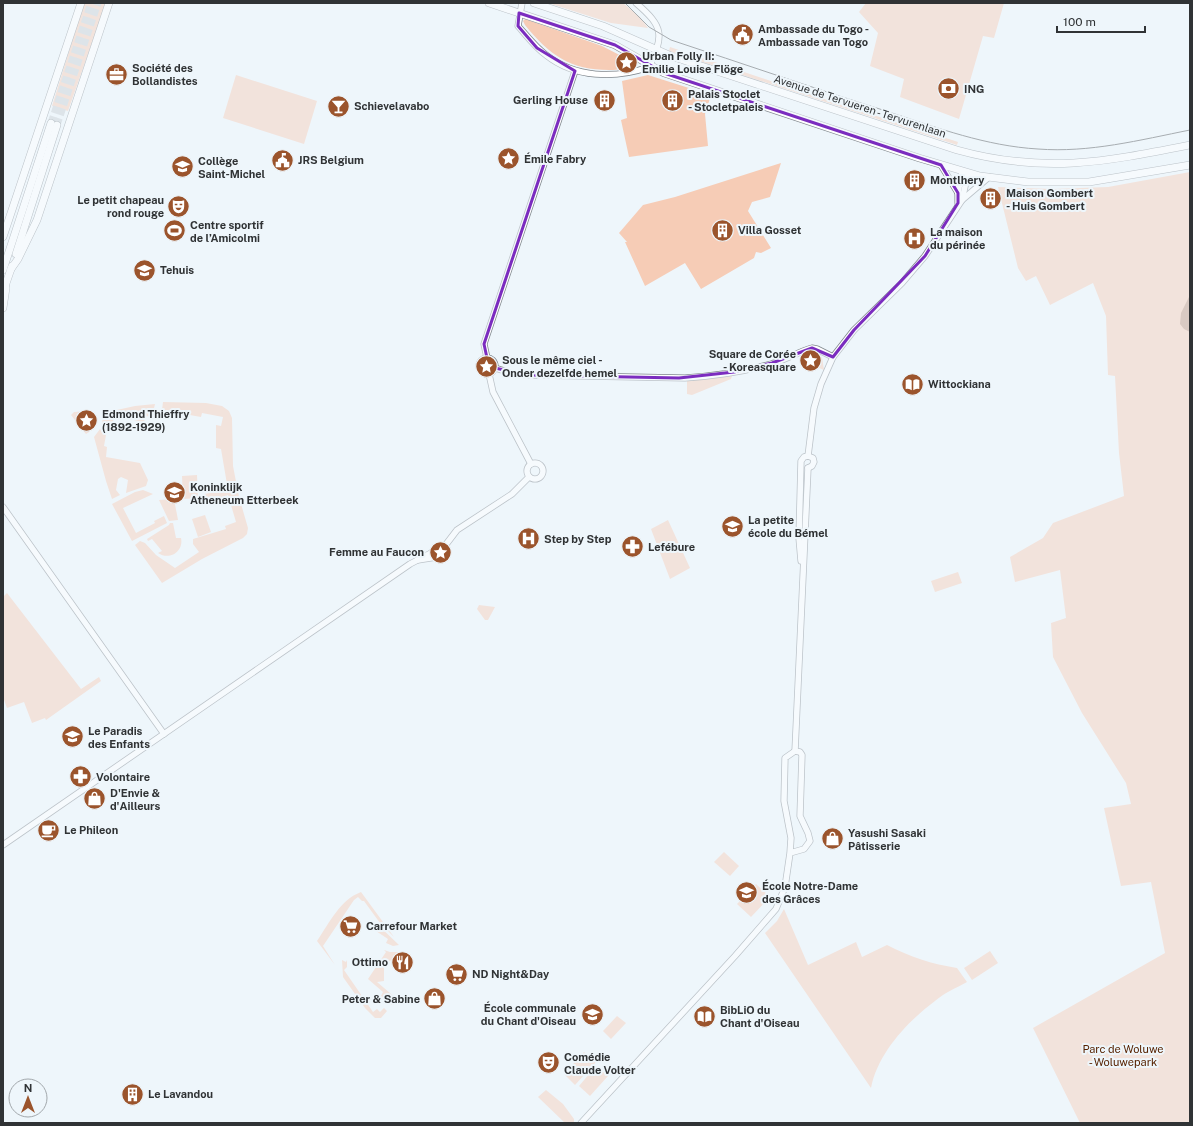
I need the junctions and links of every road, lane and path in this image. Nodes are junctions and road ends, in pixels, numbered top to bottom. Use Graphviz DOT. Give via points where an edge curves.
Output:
graph roads {
  1 [pos="81,3"];
  2 [pos="109,3"];
  3 [pos="489,3"];
  4 [pos="522,3"];
  5 [pos="534,3"];
  6 [pos="636,3"];
  7 [pos="519,13"];
  8 [pos="657,51"];
  9 [pos="649,66"];
  10 [pos="575,70"];
  11 [pos="54,124"];
  12 [pos="1190,145"];
  13 [pos="1190,164"];
  14 [pos="941,165"];
  15 [pos="965,172"];
  16 [pos="989,177"];
  17 [pos="957,190"];
  18 [pos="960,201"];
  19 [pos="3,237"];
  20 [pos="7,270"];
  21 [pos="8,278"];
  22 [pos="3,292"];
  23 [pos="3,308"];
  24 [pos="833,357"];
  25 [pos="487,358"];
  26 [pos="495,368"];
  27 [pos="489,374"];
  28 [pos="808,456"];
  29 [pos="531,464"];
  30 [pos="805,467"];
  31 [pos="529,477"];
  32 [pos="3,507"];
  33 [pos="805,533"];
  34 [pos="799,538"];
  35 [pos="804,544"];
  36 [pos="444,547"];
  37 [pos="434,550"];
  38 [pos="437,557"];
  39 [pos="418,560"];
  40 [pos="803,571"];
  41 [pos="164,734"];
  42 [pos="795,751"];
  43 [pos="3,845"];
  44 [pos="790,853"];
  45 [pos="581,1123"];
  1 -- 19 [label="main road"];
  2 -- 20 [label="main road" via="37,220 18,258"];
  3 -- 7 [label="main road"];
  4 -- 7 [label="street"];
  5 -- 8 [label="main road, Avenue de Tervueren - Tervurenlaan" via="603,26"];
  6 -- 8 [label="street" via="652,19 659,32"];
  7 -- 9 [label="main road" via="615,45"];
  7 -- 10 [label="street" via="518,26 538,48 556,62"];
  8 -- 9 [label="street"];
  8 -- 12 [label="main road, Avenue de Tervueren - Tervurenlaan" via="957,150 1021,164 1076,164"];
  9 -- 10 [label="street" via="618,75"];
  9 -- 14 [label="main road" via="671,76"];
  10 -- 25 [label="street" via="484,344"];
  11 -- 20 [label="main road"];
  13 -- 16 [label="main road" via="1088,182 1028,182"];
  14 -- 15 [label="main road"];
  14 -- 17 [label="street"];
  15 -- 16 [label="main road"];
  15 -- 17 [label="street"];
  15 -- 18 [label="street"];
  16 -- 18 [label="street"];
  17 -- 18 [label="street"];
  18 -- 24 [label="street" via="941,234 917,266 854,330"];
  20 -- 21 [label="main road"];
  21 -- 22 [label="main road"];
  21 -- 23 [label="main road"];
  24 -- 26 [label="street" via="812,348 772,364 711,376 685,378 528,375"];
  24 -- 28 [label="street" via="814,408"];
  25 -- 26 [label="street" via="494,362"];
  25 -- 27 [label="street" via="480,362 479,367 481,372"];
  26 -- 27 [label="street"];
  27 -- 29 [label="street" via="493,392"];
  28 -- 30 [label="street" via="802,459"];
  28 -- 30 [label="street" via="813,458 814,462 812,466"];
  29 -- 31 [label="street" via="527,470"];
  29 -- 31 [label="street" via="540,465 543,472 539,478"];
  30 -- 33 [label="street"];
  30 -- 34 [label="street"];
  31 -- 36 [label="street" via="512,494 457,530"];
  32 -- 41 [label="street"];
  33 -- 34 [label="street"];
  33 -- 35 [label="street"];
  34 -- 35 [label="street"];
  34 -- 40 [label="street"];
  35 -- 40 [label="street"];
  36 -- 37 [label="street" via="438,546"];
  36 -- 38 [label="street" via="445,555"];
  37 -- 38 [label="street"];
  37 -- 39 [label="street"];
  38 -- 39 [label="street"];
  39 -- 41 [label="street" via="350,604"];
  40 -- 42 [label="street"];
  41 -- 43 [label="street"];
  42 -- 44 [label="street" via="785,758 784,801 791,838"];
  42 -- 44 [label="street" via="802,755 800,816 810,842 804,849"];
  44 -- 45 [label="street" via="785,887 770,917"];
}
